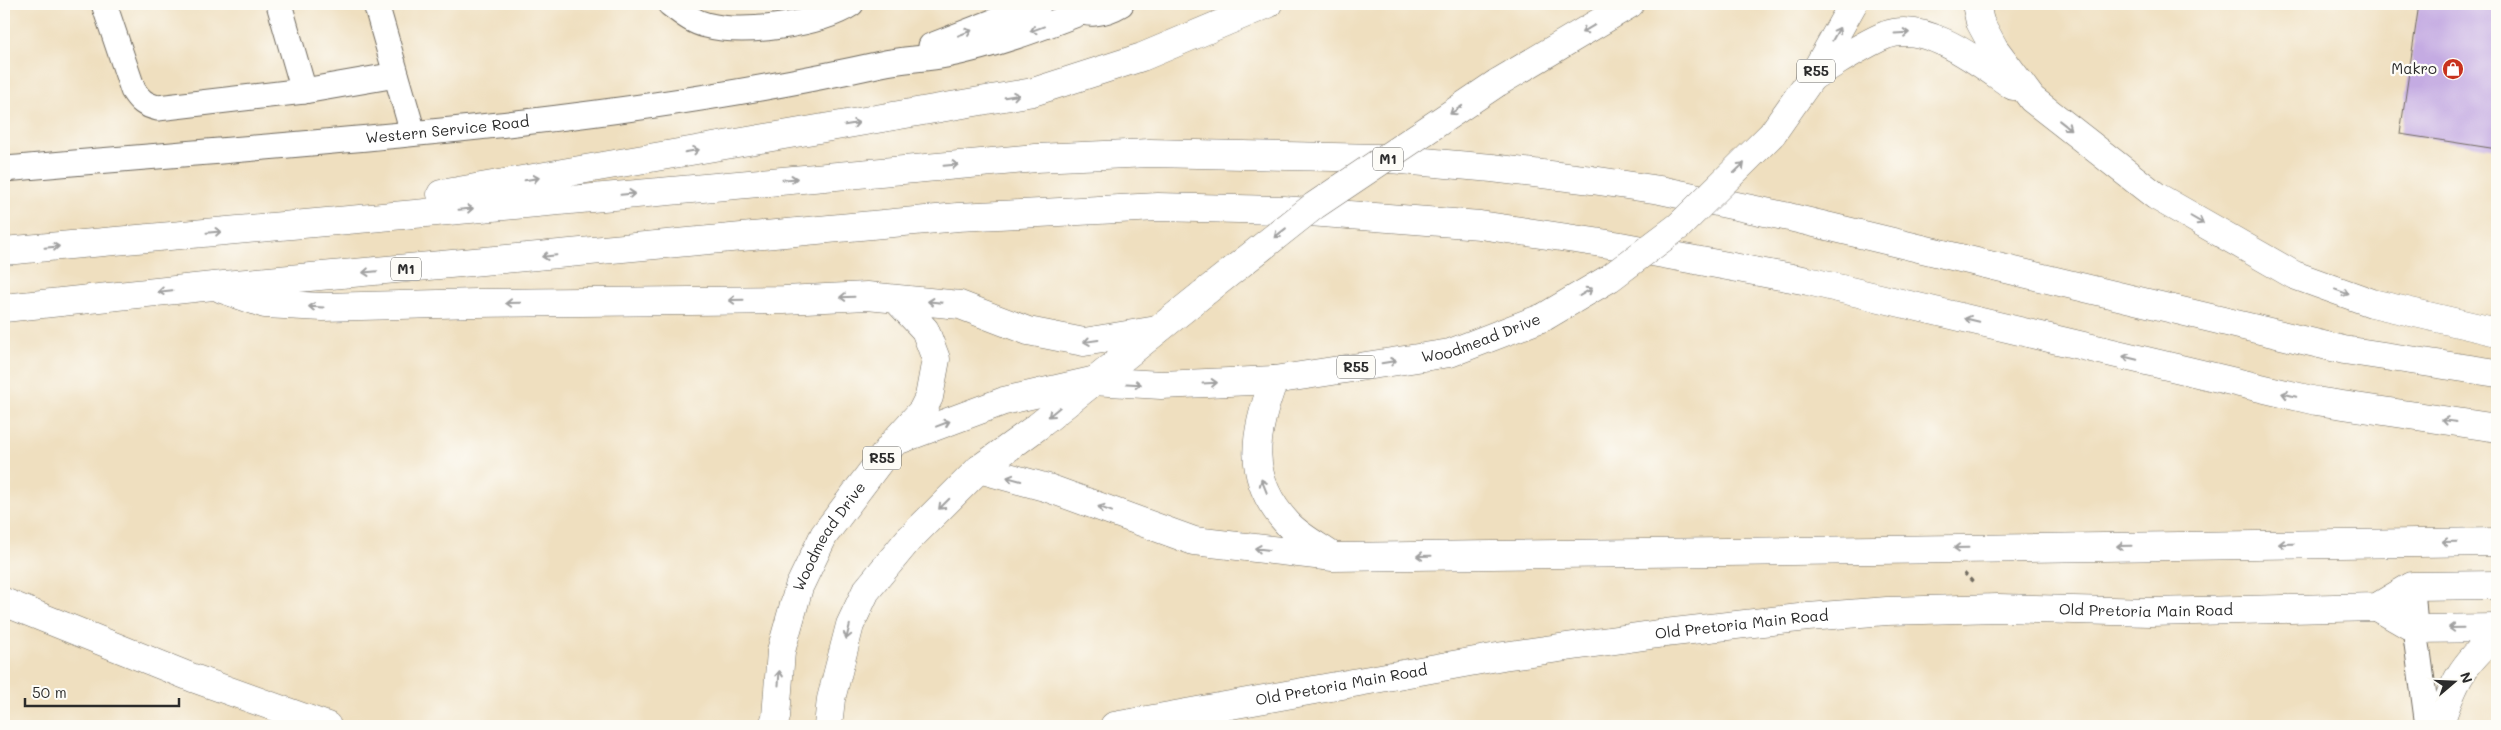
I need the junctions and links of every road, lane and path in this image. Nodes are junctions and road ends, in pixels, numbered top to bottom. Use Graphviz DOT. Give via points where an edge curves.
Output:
graph roads {
  1 [pos="104,4"];
  2 [pos="279,4"];
  3 [pos="670,4"];
  4 [pos="852,4"];
  5 [pos="1039,4"];
  6 [pos="1120,4"];
  7 [pos="1268,4"];
  8 [pos="1630,4"];
  9 [pos="1853,4"];
  10 [pos="1976,4"];
  11 [pos="382,6"];
  12 [pos="1076,8"];
  13 [pos="818,10"];
  14 [pos="886,62"];
  15 [pos="396,75"];
  16 [pos="1812,76"];
  17 [pos="304,91"];
  18 [pos="2032,98"];
  19 [pos="413,133"];
  20 [pos="4,169"];
  21 [pos="260,228"];
  22 [pos="4,251"];
  23 [pos="213,286"];
  24 [pos="896,299"];
  25 [pos="4,308"];
  26 [pos="1157,330"];
  27 [pos="2497,332"];
  28 [pos="2497,373"];
  29 [pos="1274,380"];
  30 [pos="1092,381"];
  31 [pos="2497,428"];
  32 [pos="894,442"];
  33 [pos="978,470"];
  34 [pos="2497,542"];
  35 [pos="1941,549"];
  36 [pos="1333,557"];
  37 [pos="2497,585"];
  38 [pos="2412,586"];
  39 [pos="4,602"];
  40 [pos="2377,607"];
  41 [pos="1998,608"];
  42 [pos="2497,628"];
  43 [pos="2415,629"];
  44 [pos="2497,634"];
  45 [pos="327,726"];
  46 [pos="773,726"];
  47 [pos="828,726"];
  48 [pos="1114,726"];
  49 [pos="2428,726"];
  50 [pos="2439,726"];
  1 -- 17 [label="street" via="133,90 148,106 158,108"];
  2 -- 17 [label="street"];
  3 -- 13 [label="street" via="704,25 732,30 752,30"];
  4 -- 13 [label="street"];
  14 -- 5 [label="street, Western Service Road, one-way"];
  6 -- 12 [label="street, Western Service Road" via="1099,12"];
  21 -- 7 [label="main road, one-way" via="312,211 499,185 1033,92 1142,57"];
  8 -- 26 [label="main road, Woodmead Drive / R55, one-way, bridge" via="1497,83 1314,206"];
  16 -- 9 [label="main road, Woodmead Drive / R55, one-way"];
  10 -- 18 [label="main road" via="1980,22 1994,48"];
  11 -- 15 [label="street"];
  12 -- 14 [label="street, Western Service Road, one-way" via="993,44 944,56"];
  14 -- 19 [label="street, Western Service Road" via="792,84 641,108"];
  15 -- 17 [label="street"];
  15 -- 19 [label="street"];
  16 -- 18 [label="main road, one-way" via="1885,36 1921,33 1951,46"];
  29 -- 16 [label="main road, Woodmead Drive / R55, one-way, bridge" via="1450,352 1544,317 1610,278 1679,226 1772,134"];
  18 -- 27 [label="main road, one-way" via="2156,196 2294,275 2372,303"];
  19 -- 20 [label="street, Western Service Road"];
  22 -- 21 [label="main road, M1, one-way"];
  21 -- 28 [label="main road, M1, one-way" via="1036,158 1150,152 1379,158 1492,168 1660,190 2012,269 2344,350"];
  24 -- 23 [label="main road, one-way" via="867,296 323,308 265,304"];
  23 -- 25 [label="main road, M1, one-way"];
  31 -- 23 [label="main road, M1, one-way" via="2316,402 1808,281 1624,247 1480,226 1283,210 1158,207 958,217"];
  26 -- 24 [label="main road, one-way" via="1084,342 1028,331 960,304"];
  24 -- 32 [label="main road" via="925,330 936,359 929,397 922,411"];
  26 -- 30 [label="main road, Woodmead Drive / R55"];
  30 -- 29 [label="main road, Woodmead Drive / R55, one-way" via="1162,385"];
  36 -- 29 [label="main road, one-way" via="1289,525 1270,500 1261,478 1256,448 1260,417"];
  32 -- 30 [label="main road, Woodmead Drive / R55, one-way" via="1004,400"];
  30 -- 33 [label="main road, Woodmead Drive / R55, one-way"];
  46 -- 32 [label="main road, Woodmead Drive / R55, one-way" via="781,650 799,587 824,535"];
  36 -- 33 [label="main road, one-way" via="1194,541 1048,488"];
  33 -- 47 [label="main road, Woodmead Drive / R55, one-way" via="908,540 866,591 850,625 831,699"];
  34 -- 35 [label="main road, one-way"];
  35 -- 36 [label="main road, one-way"];
  35 -- 41 [label="path"];
  37 -- 38 [label="main road"];
  38 -- 40 [label="main road, Old Pretoria Main Road"];
  38 -- 43 [label="street"];
  39 -- 45 [label="main road" via="193,678"];
  40 -- 41 [label="main road, Old Pretoria Main Road" via="2150,612"];
  40 -- 43 [label="main road"];
  41 -- 48 [label="main road, Old Pretoria Main Road" via="1808,617 1656,635 1494,658"];
  42 -- 43 [label="main road, one-way"];
  43 -- 49 [label="street"];
  44 -- 50 [label="main road" via="2454,681"];
}
